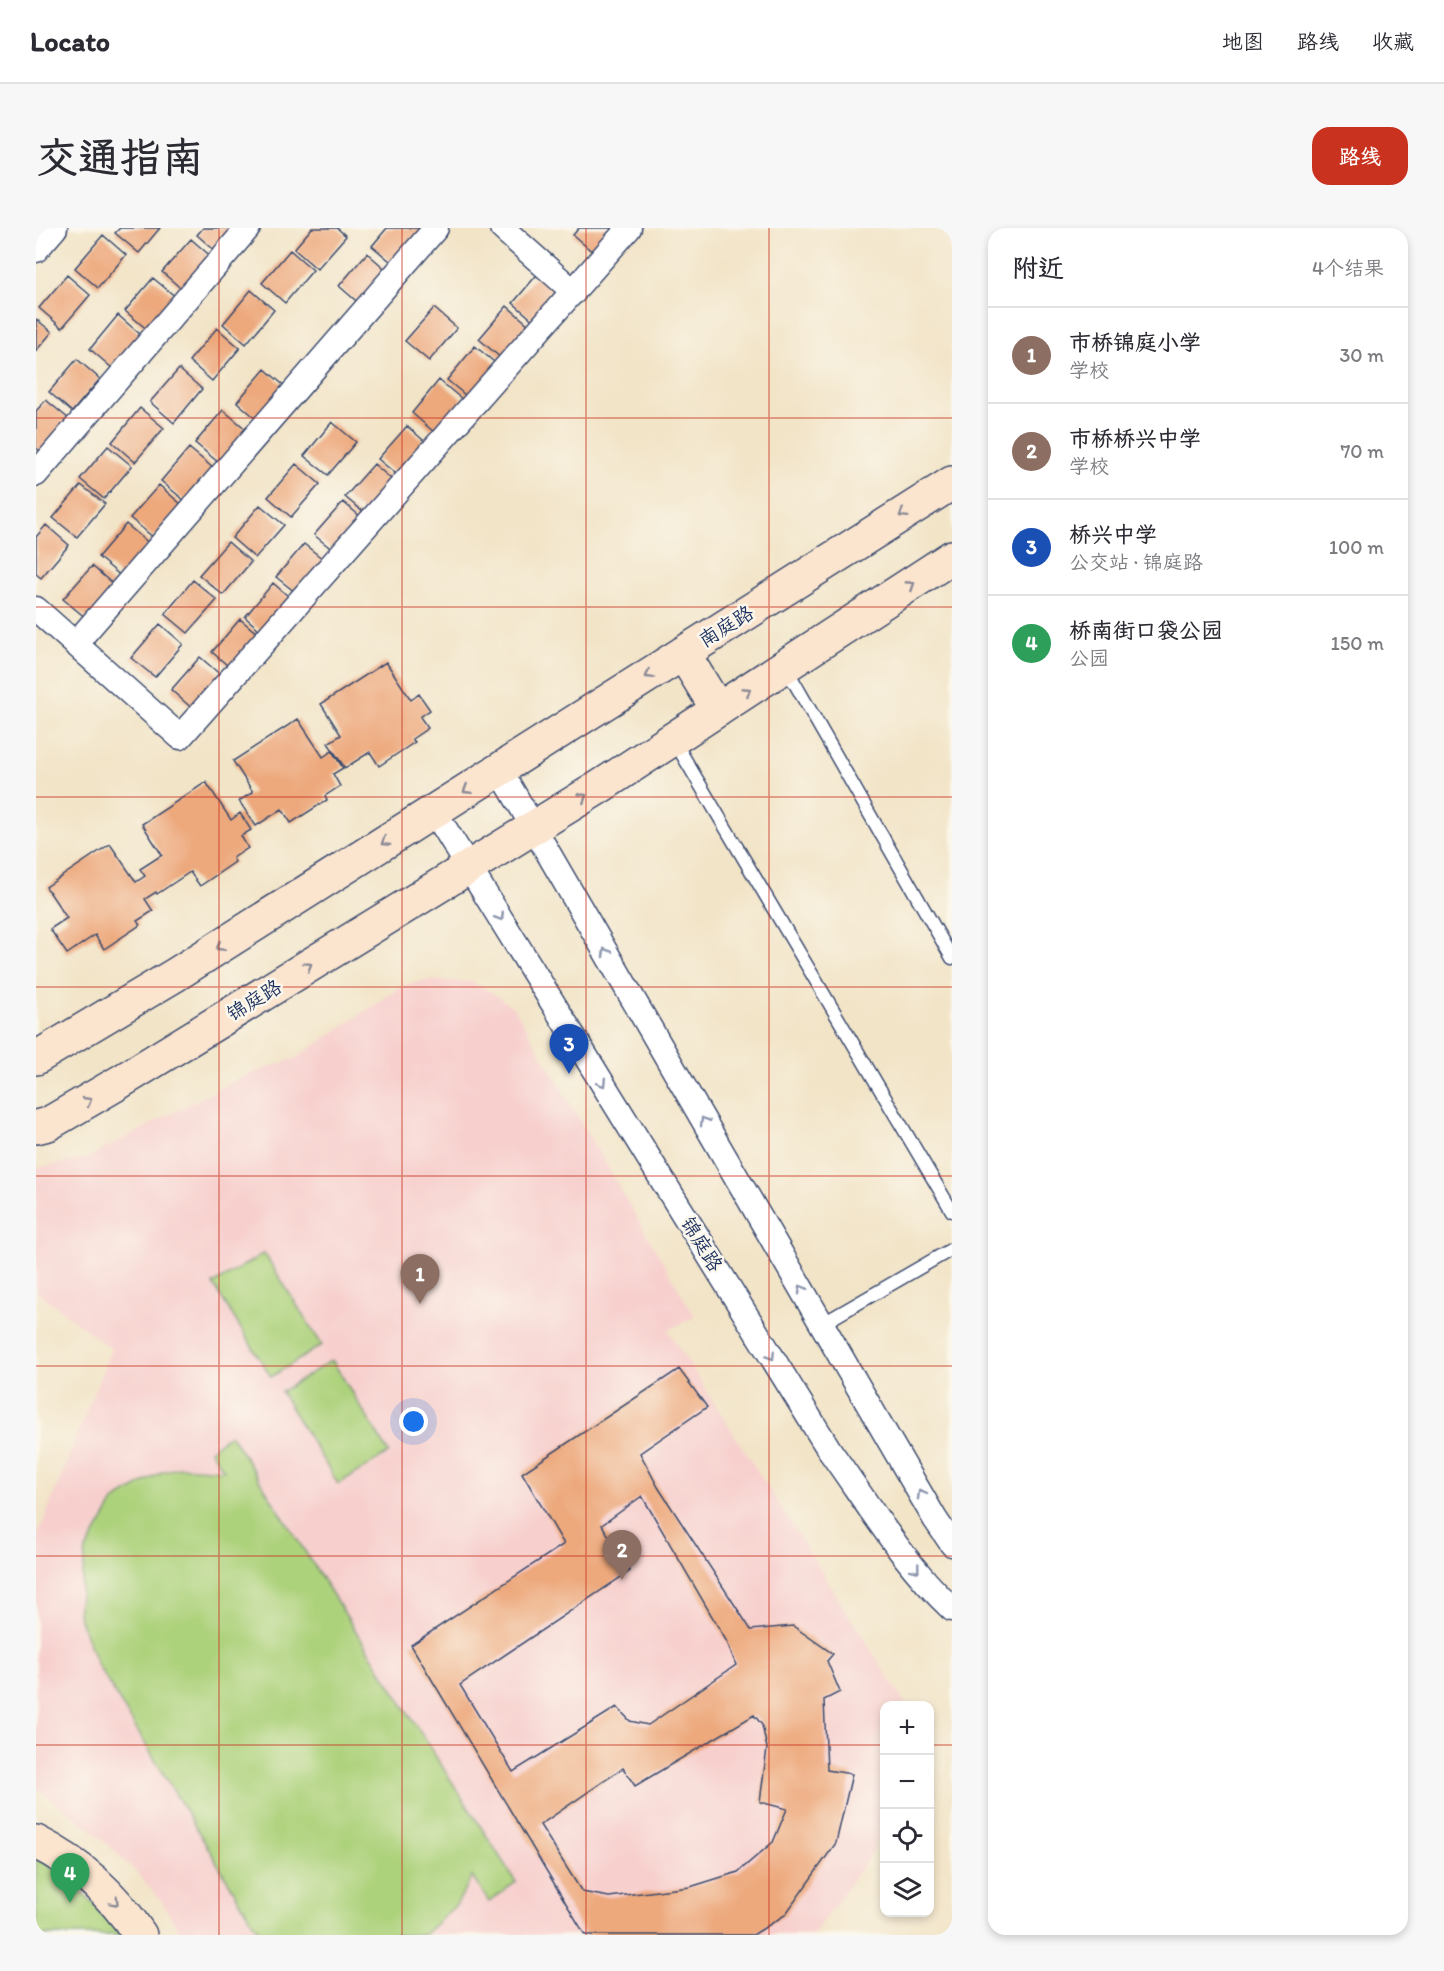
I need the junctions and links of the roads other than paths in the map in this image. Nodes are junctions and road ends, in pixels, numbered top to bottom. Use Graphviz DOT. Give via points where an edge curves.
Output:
graph roads {
  1 [pos="55,228"];
  2 [pos="248,228"];
  3 [pos="436,228"];
  4 [pos="502,228"];
  5 [pos="629,228"];
  6 [pos="36,250"];
  7 [pos="574,292"];
  8 [pos="36,474"];
  9 [pos="952,483"];
  10 [pos="952,557"];
  11 [pos="36,609"];
  12 [pos="75,644"];
  13 [pos="683,653"];
  14 [pos="786,667"];
  15 [pos="718,710"];
  16 [pos="673,739"];
  17 [pos="500,770"];
  18 [pos="434,811"];
  19 [pos="534,828"];
  20 [pos="469,867"];
  21 [pos="952,958"];
  22 [pos="36,1058"];
  23 [pos="36,1127"];
  24 [pos="952,1211"];
  25 [pos="952,1249"];
  26 [pos="822,1324"];
  27 [pos="952,1544"];
  28 [pos="952,1609"];
  29 [pos="36,1842"];
  30 [pos="140,1935"];
  1 -- 6 [label="street"];
  2 -- 8 [label="street"];
  3 -- 12 [label="street"];
  4 -- 7 [label="street"];
  5 -- 7 [label="street"];
  7 -- 12 [label="street" via="180,737"];
  9 -- 13 [label="street, 南庭路, one-way"];
  14 -- 10 [label="street, one-way"];
  11 -- 12 [label="street"];
  13 -- 15 [label="street"];
  13 -- 17 [label="street, 南庭路, one-way"];
  15 -- 14 [label="street, one-way"];
  14 -- 21 [label="lane"];
  15 -- 16 [label="street"];
  19 -- 16 [label="street, one-way"];
  16 -- 24 [label="lane"];
  17 -- 18 [label="street, one-way"];
  17 -- 19 [label="street"];
  18 -- 20 [label="street, 锦庭路"];
  18 -- 22 [label="street, one-way"];
  19 -- 20 [label="street, 锦庭路"];
  26 -- 19 [label="street, one-way"];
  23 -- 20 [label="street, 锦庭路, one-way" via="48,1124 120,1082"];
  20 -- 28 [label="street, 锦庭路, one-way" via="830,1450 891,1537"];
  25 -- 26 [label="lane"];
  27 -- 26 [label="street, one-way"];
  29 -- 30 [label="street, one-way" via="53,1850 100,1886"];
}
